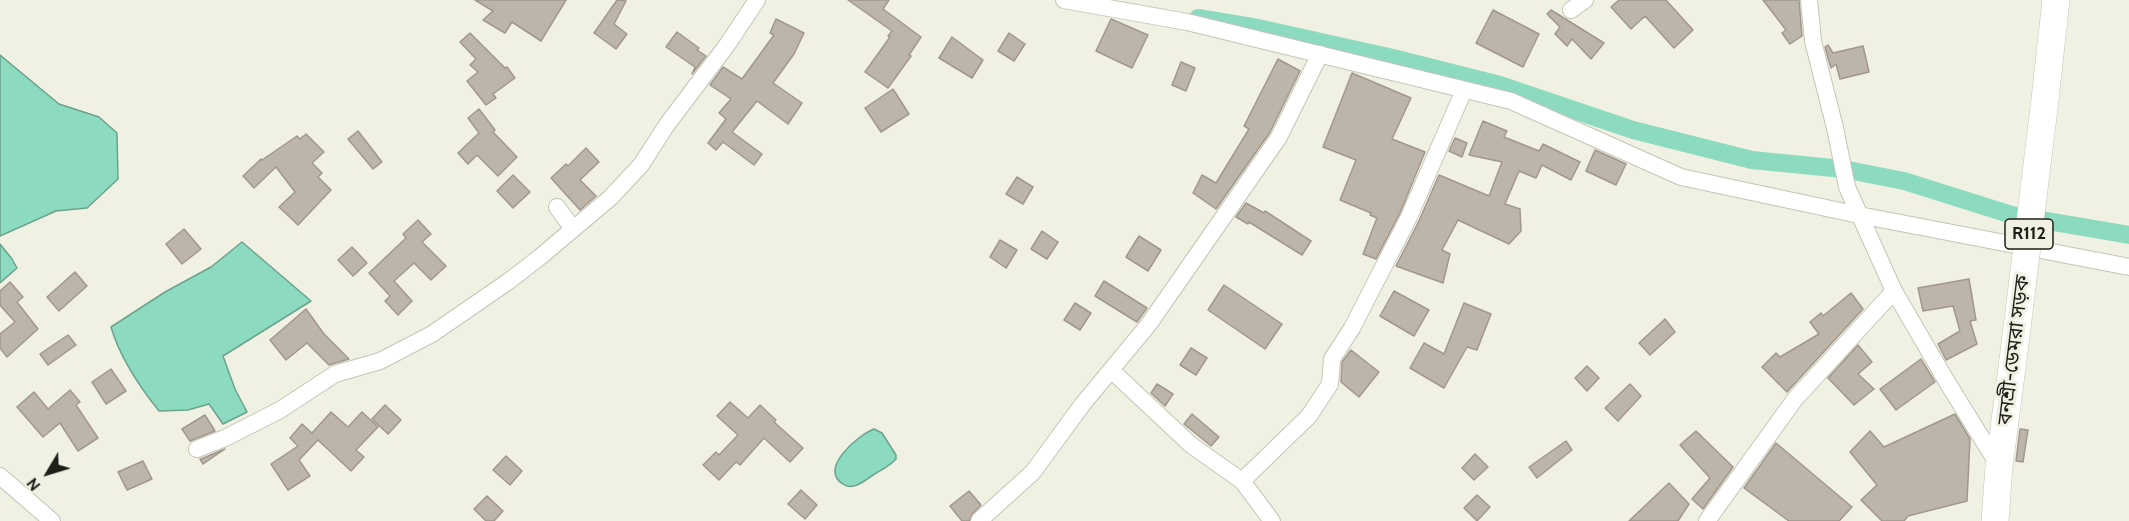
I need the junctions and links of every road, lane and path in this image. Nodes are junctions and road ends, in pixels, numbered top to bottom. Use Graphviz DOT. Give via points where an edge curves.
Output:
graph roads {
  1 [pos="757,0"];
  2 [pos="1064,0"];
  3 [pos="1809,0"];
  4 [pos="2056,0"];
  5 [pos="1320,54"];
  6 [pos="1464,90"];
  7 [pos="557,207"];
  8 [pos="1859,214"];
  9 [pos="573,228"];
  10 [pos="2129,267"];
  11 [pos="1894,291"];
  12 [pos="1111,370"];
  13 [pos="198,449"];
  14 [pos="1999,466"];
  15 [pos="0,476"];
  16 [pos="1242,481"];
  17 [pos="52,521"];
  18 [pos="979,521"];
  19 [pos="1272,521"];
  20 [pos="1707,521"];
  21 [pos="1995,521"];
  1 -- 9 [label="street" via="641,165 610,198"];
  2 -- 5 [label="street" via="1187,22"];
  3 -- 8 [label="street" via="1813,41 1847,187"];
  4 -- 14 [label="main road, বনশ্রী-ডেমরা সড়ক / R112, bridge"];
  5 -- 6 [label="street"];
  5 -- 12 [label="street" via="1279,137 1149,324"];
  6 -- 8 [label="street" via="1511,101 1681,177"];
  6 -- 16 [label="street" via="1408,217 1332,359 1330,384 1309,416"];
  7 -- 9 [label="street"];
  8 -- 10 [label="street"];
  8 -- 11 [label="street"];
  9 -- 13 [label="street" via="509,281 432,334 380,361 334,374 280,410"];
  11 -- 14 [label="street"];
  11 -- 20 [label="street" via="1795,399"];
  12 -- 16 [label="street" via="1191,445"];
  12 -- 18 [label="street" via="1033,472"];
  14 -- 21 [label="main road, বনশ্রী-ডেমরা সড়ক / R112"];
  15 -- 17 [label="street"];
  16 -- 19 [label="street"];
}
